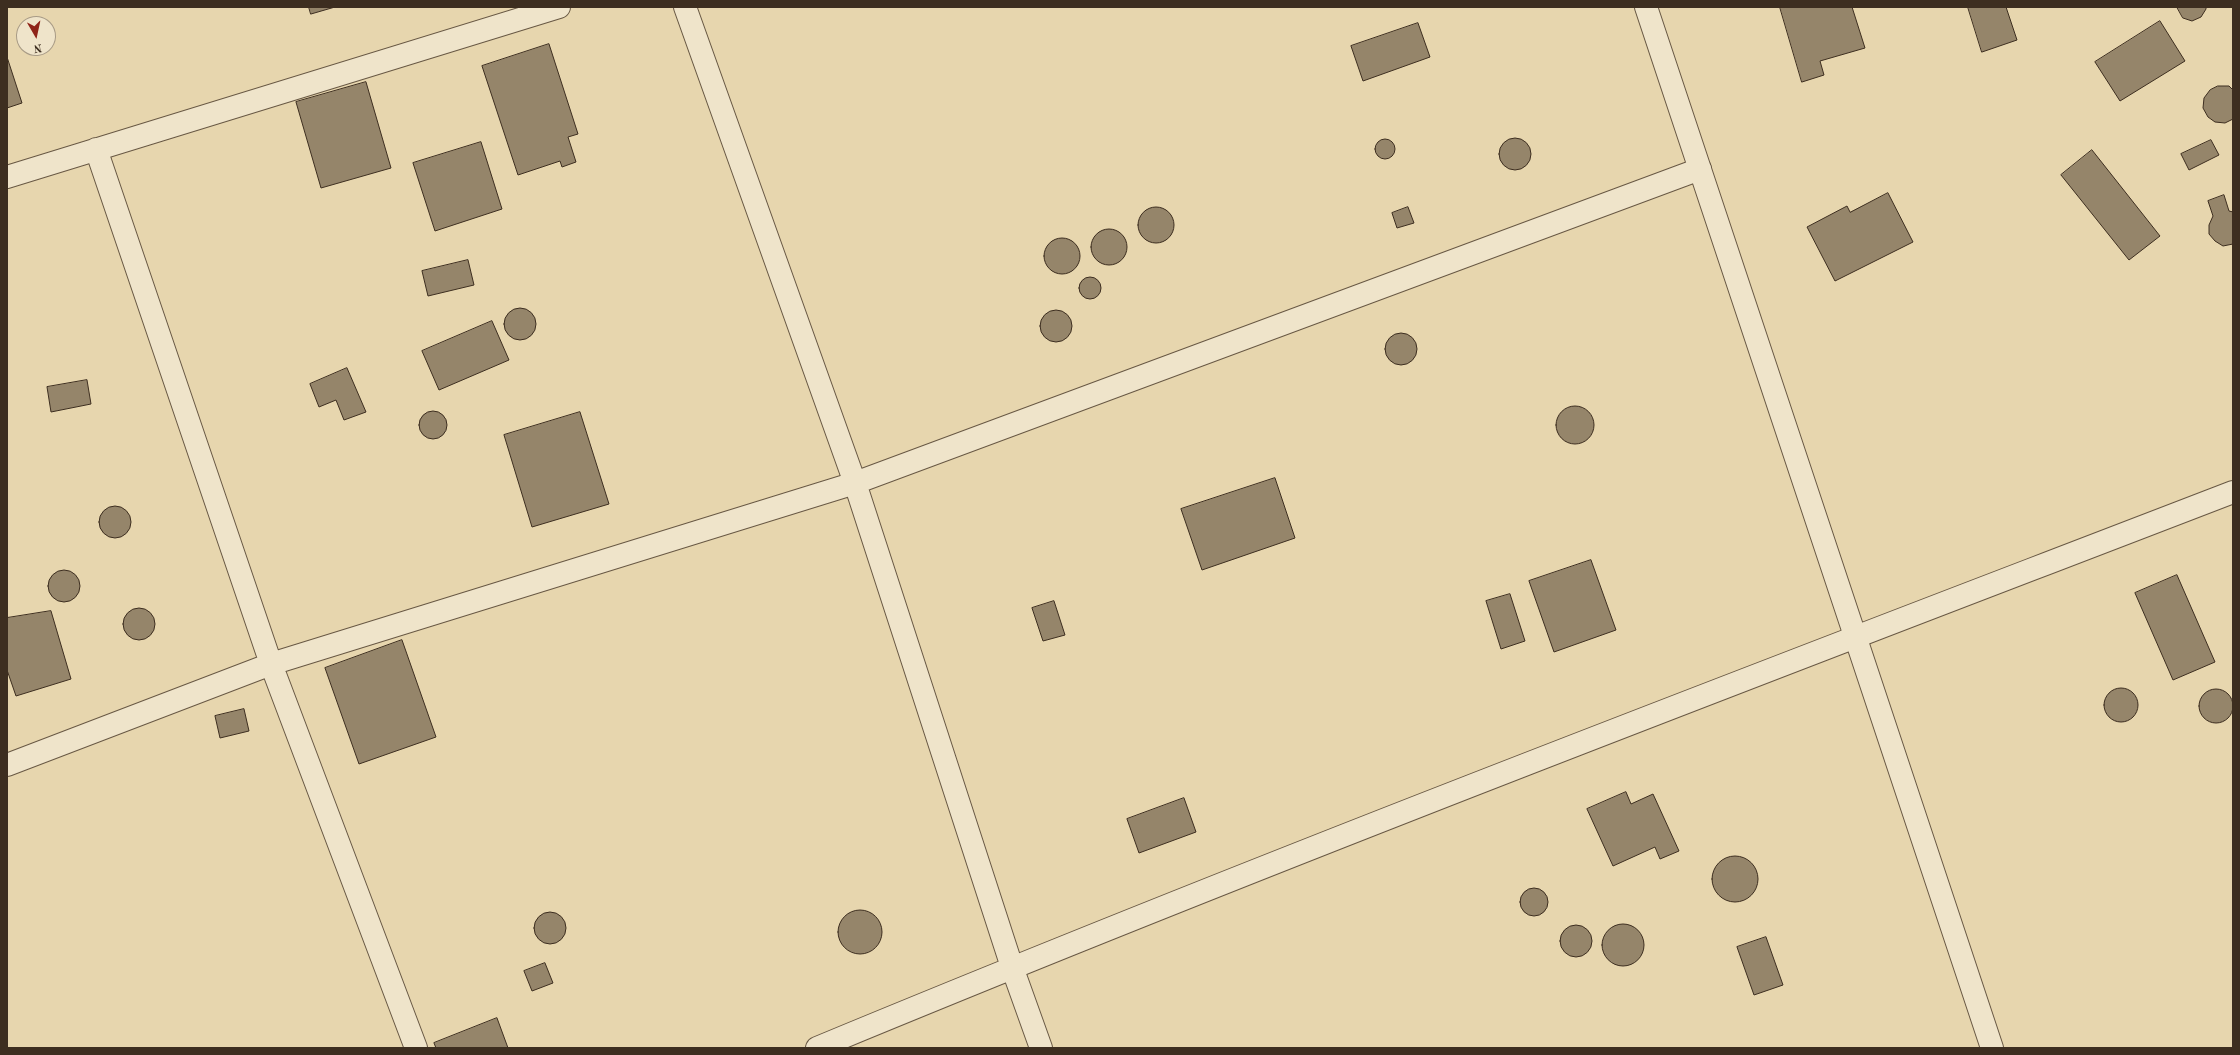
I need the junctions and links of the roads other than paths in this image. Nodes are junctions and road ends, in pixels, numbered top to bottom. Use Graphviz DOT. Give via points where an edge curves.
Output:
graph roads {
  1 [pos="559,7"];
  2 [pos="685,7"];
  3 [pos="1646,7"];
  4 [pos="96,149"];
  5 [pos="1700,169"];
  6 [pos="7,177"];
  7 [pos="854,483"];
  8 [pos="2233,492"];
  9 [pos="1856,637"];
  10 [pos="271,664"];
  11 [pos="7,764"];
  12 [pos="1012,967"];
  13 [pos="416,1048"];
  14 [pos="817,1048"];
  15 [pos="1041,1048"];
  16 [pos="1992,1048"];
  1 -- 4 [label="street"];
  2 -- 7 [label="street"];
  3 -- 5 [label="street"];
  4 -- 6 [label="street"];
  4 -- 10 [label="street"];
  5 -- 7 [label="street"];
  5 -- 9 [label="street"];
  7 -- 10 [label="street"];
  7 -- 12 [label="street"];
  8 -- 9 [label="street"];
  9 -- 12 [label="street"];
  9 -- 16 [label="street"];
  10 -- 11 [label="street"];
  10 -- 13 [label="street"];
  12 -- 14 [label="street"];
  12 -- 15 [label="street"];
}
